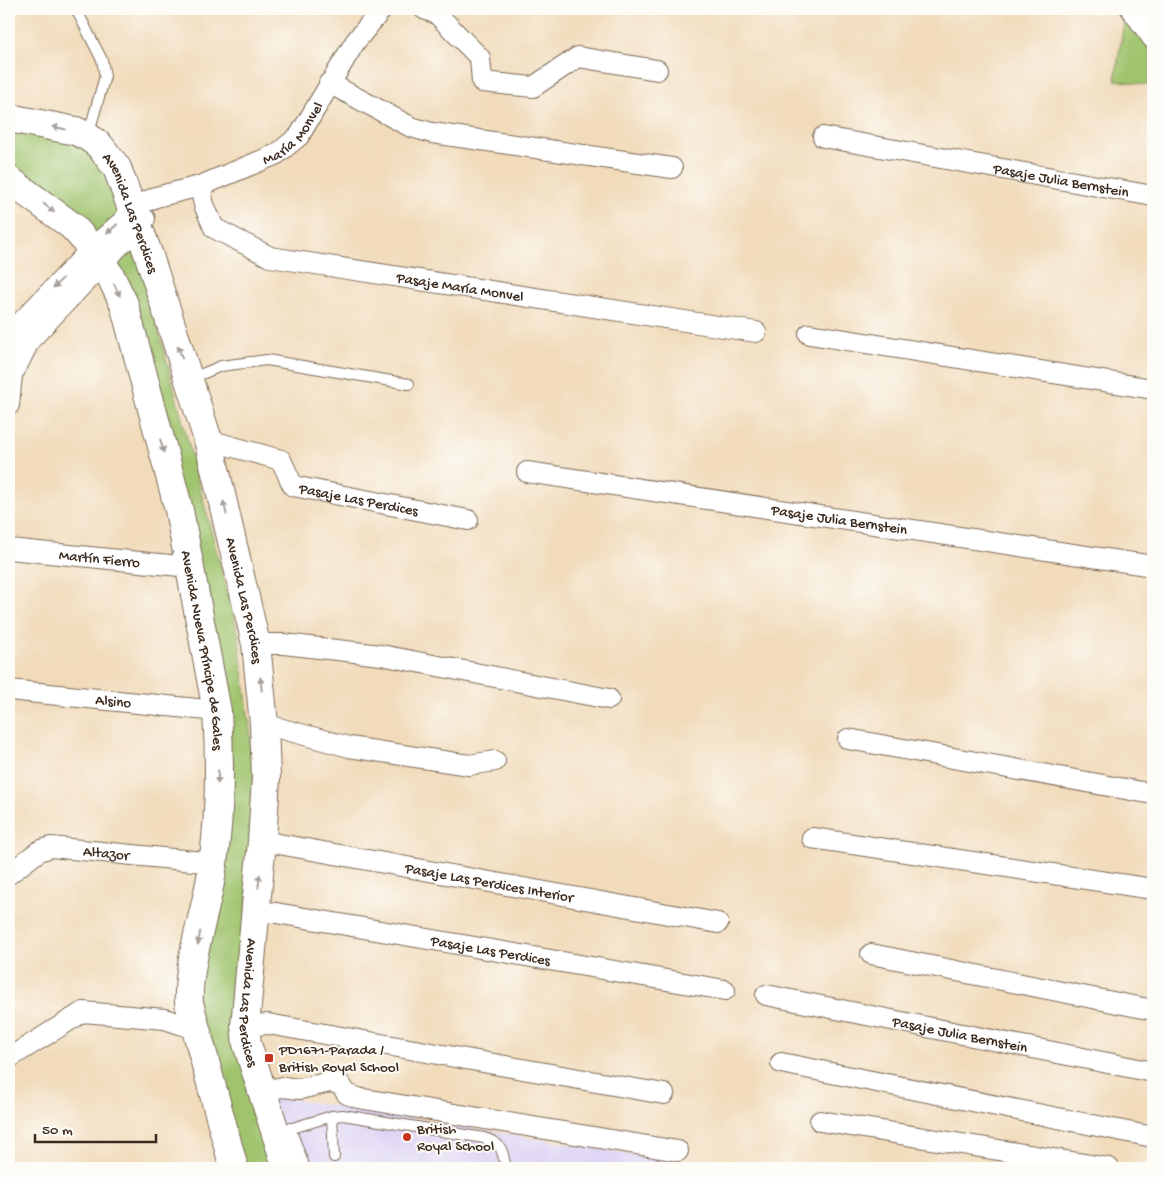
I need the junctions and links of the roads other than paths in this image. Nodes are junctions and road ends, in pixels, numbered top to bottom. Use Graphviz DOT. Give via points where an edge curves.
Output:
graph roads {
  1 [pos="76,9"];
  2 [pos="382,9"];
  3 [pos="424,9"];
  4 [pos="1131,9"];
  5 [pos="1153,39"];
  6 [pos="657,70"];
  7 [pos="329,83"];
  8 [pos="9,118"];
  9 [pos="88,137"];
  10 [pos="823,137"];
  11 [pos="672,168"];
  12 [pos="9,180"];
  13 [pos="200,186"];
  14 [pos="1153,196"];
  15 [pos="136,219"];
  16 [pos="97,255"];
  17 [pos="756,332"];
  18 [pos="809,334"];
  19 [pos="189,380"];
  20 [pos="409,384"];
  21 [pos="1153,389"];
  22 [pos="9,404"];
  23 [pos="209,442"];
  24 [pos="527,472"];
  25 [pos="468,520"];
  26 [pos="9,549"];
  27 [pos="1153,566"];
  28 [pos="190,567"];
  29 [pos="256,644"];
  30 [pos="9,690"];
  31 [pos="609,699"];
  32 [pos="217,711"];
  33 [pos="264,724"];
  34 [pos="848,739"];
  35 [pos="495,761"];
  36 [pos="1153,794"];
  37 [pos="812,838"];
  38 [pos="262,841"];
  39 [pos="214,863"];
  40 [pos="9,874"];
  41 [pos="1153,889"];
  42 [pos="256,911"];
  43 [pos="718,923"];
  44 [pos="871,954"];
  45 [pos="725,990"];
  46 [pos="766,994"];
  47 [pos="1153,1010"];
  48 [pos="246,1026"];
  49 [pos="195,1029"];
  50 [pos="9,1058"];
  51 [pos="781,1063"];
  52 [pos="1153,1072"];
  53 [pos="262,1091"];
  54 [pos="664,1094"];
  55 [pos="332,1116"];
  56 [pos="820,1121"];
  57 [pos="283,1130"];
  58 [pos="1153,1137"];
  59 [pos="678,1151"];
  60 [pos="334,1157"];
  61 [pos="234,1168"];
  62 [pos="287,1168"];
  63 [pos="305,1168"];
  64 [pos="506,1168"];
  65 [pos="1109,1168"];
  1 -- 9 [label="lane" via="102,60 105,76"];
  2 -- 7 [label="street, María Monvel" via="355,42"];
  3 -- 6 [label="street" via="437,14 480,58 482,82 533,88 578,57"];
  4 -- 5 [label="street"];
  7 -- 11 [label="street" via="411,127 432,133"];
  7 -- 13 [label="street, María Monvel" via="299,136 277,154"];
  9 -- 8 [label="main road, Avenida Las Perdices, one-way" via="76,131"];
  9 -- 15 [label="main road, Avenida Las Perdices" via="99,145 117,168"];
  10 -- 14 [label="street, Pasaje Julia Bernstein"];
  12 -- 16 [label="main road, Avenida Nueva Príncipe de Gales, one-way" via="72,226"];
  13 -- 15 [label="street, María Monvel" via="156,197"];
  13 -- 17 [label="street, Pasaje María Monvel" via="214,228 270,257"];
  15 -- 16 [label="street, María Monvel"];
  19 -- 15 [label="main road, Avenida Las Perdices, one-way"];
  16 -- 22 [label="street, María Monvel" via="20,323 13,335"];
  16 -- 28 [label="main road, Avenida Nueva Príncipe de Gales, one-way" via="117,289 129,322 179,510"];
  18 -- 21 [label="street"];
  19 -- 20 [label="lane" via="220,366 267,360"];
  19 -- 23 [label="main road, Avenida Las Perdices"];
  23 -- 25 [label="street, Pasaje Las Perdices" via="281,460 293,486"];
  29 -- 23 [label="main road, Avenida Las Perdices, one-way"];
  24 -- 27 [label="street, Pasaje Julia Bernstein"];
  26 -- 28 [label="street, Martín Fierro"];
  28 -- 32 [label="main road, Avenida Nueva Príncipe de Gales"];
  29 -- 31 [label="street" via="381,655"];
  33 -- 29 [label="main road, Avenida Las Perdices, one-way"];
  30 -- 32 [label="street, Alsino"];
  32 -- 39 [label="main road, Avenida Nueva Príncipe de Gales, one-way"];
  33 -- 35 [label="street" via="349,747 470,765"];
  33 -- 38 [label="main road, Avenida Las Perdices" via="266,778"];
  34 -- 36 [label="street"];
  37 -- 41 [label="street"];
  42 -- 38 [label="main road, Avenida Las Perdices, one-way"];
  38 -- 43 [label="street, Pasaje Las Perdices Interior"];
  39 -- 40 [label="street, Altazor" via="51,847 33,854"];
  39 -- 49 [label="main road, Avenida Nueva Príncipe de Gales, one-way" via="189,992"];
  42 -- 45 [label="street, Pasaje Las Perdices"];
  42 -- 48 [label="main road, Avenida Las Perdices"];
  44 -- 47 [label="street"];
  46 -- 52 [label="street, Pasaje Julia Bernstein"];
  48 -- 53 [label="main road, Avenida Las Perdices" via="247,1044"];
  48 -- 54 [label="street" via="268,1024"];
  49 -- 50 [label="street" via="165,1019 83,1012"];
  49 -- 61 [label="main road, Avenida Nueva Príncipe de Gales"];
  51 -- 58 [label="street"];
  53 -- 57 [label="main road, Avenida Las Perdices"];
  53 -- 59 [label="street" via="283,1087 300,1089 330,1082 340,1084 347,1094 358,1098"];
  55 -- 57 [label="lane"];
  55 -- 60 [label="lane"];
  55 -- 64 [label="lane" via="343,1115 484,1138 502,1148"];
  56 -- 65 [label="street"];
  57 -- 62 [label="main road, Avenida Las Perdices"];
  57 -- 63 [label="lane"];
}
